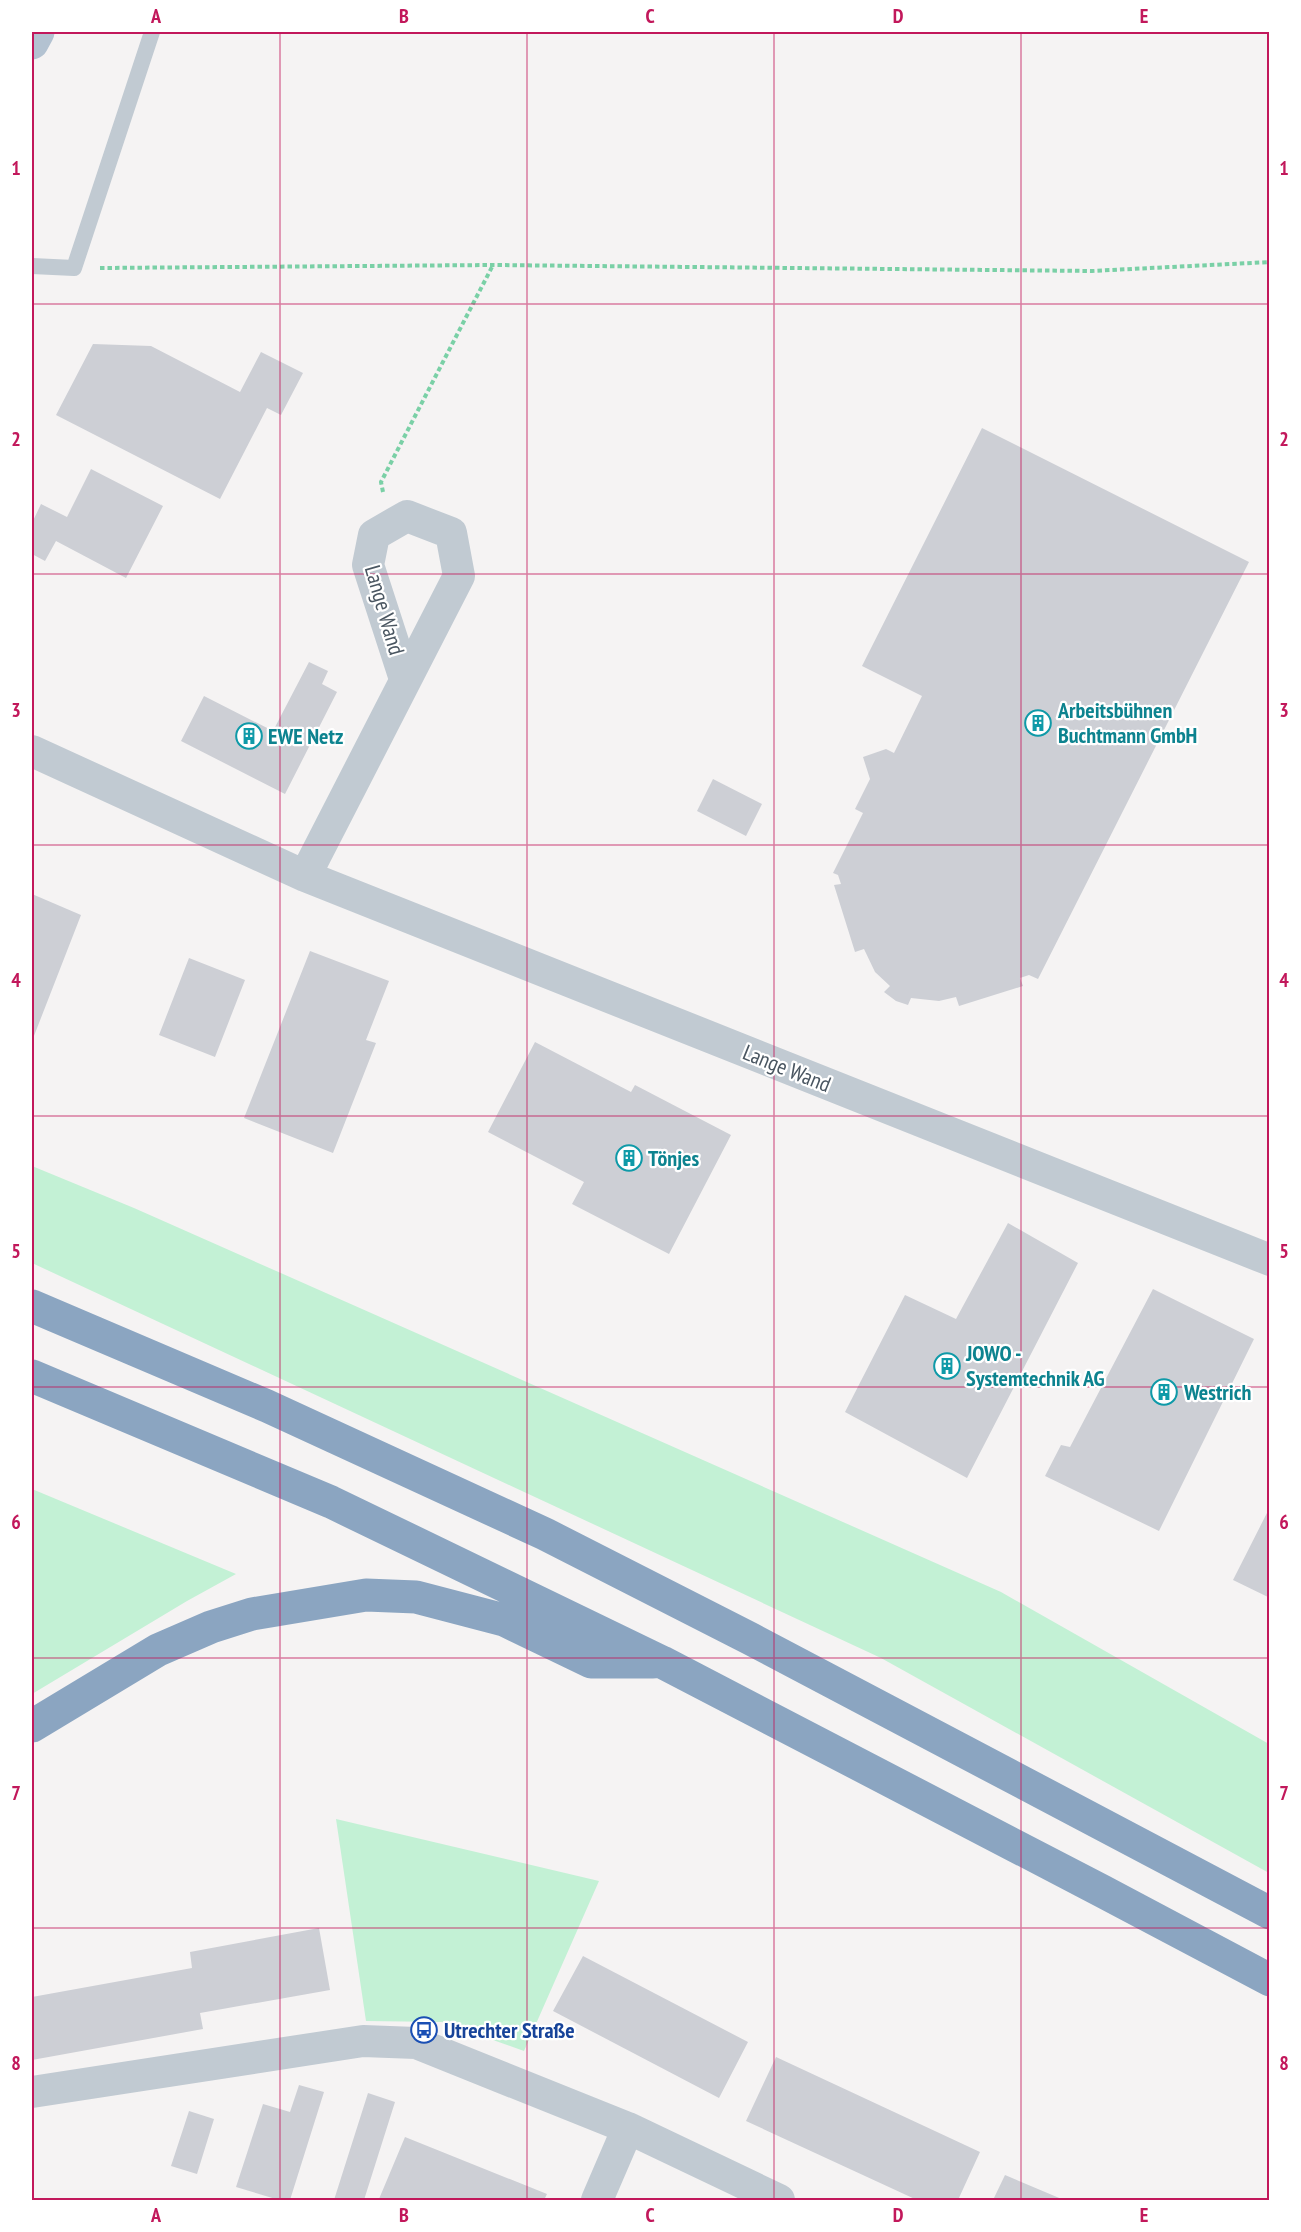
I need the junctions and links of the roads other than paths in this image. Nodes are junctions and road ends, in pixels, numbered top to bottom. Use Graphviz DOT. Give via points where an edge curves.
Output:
graph roads {
  1 [pos="38,32"];
  2 [pos="152,32"];
  3 [pos="32,43"];
  4 [pos="32,266"];
  5 [pos="405,679"];
  6 [pos="32,751"];
  7 [pos="305,876"];
  8 [pos="1269,1260"];
  9 [pos="32,1306"];
  10 [pos="32,1376"];
  11 [pos="662,1662"];
  12 [pos="32,1726"];
  13 [pos="1269,1913"];
  14 [pos="1269,1980"];
  15 [pos="32,2092"];
  16 [pos="628,2128"];
  17 [pos="597,2200"];
  18 [pos="779,2200"];
  1 -- 3 [label="main road"];
  2 -- 4 [label="lane" via="74,268"];
  5 -- 5 [label="street, Lange Wand" via="368,565 374,535 407,516 451,533 459,576"];
  5 -- 7 [label="street, Lange Wand"];
  6 -- 7 [label="street, Lange Wand"];
  7 -- 8 [label="street, Lange Wand"];
  9 -- 13 [label="highway" via="267,1406 545,1534"];
  10 -- 11 [label="highway" via="331,1502"];
  11 -- 12 [label="highway" via="591,1662 504,1620 416,1597 366,1595 252,1614 211,1628 158,1650"];
  11 -- 14 [label="highway"];
  15 -- 16 [label="street" via="363,2041 416,2043"];
  16 -- 17 [label="street"];
  16 -- 18 [label="street"];
}
